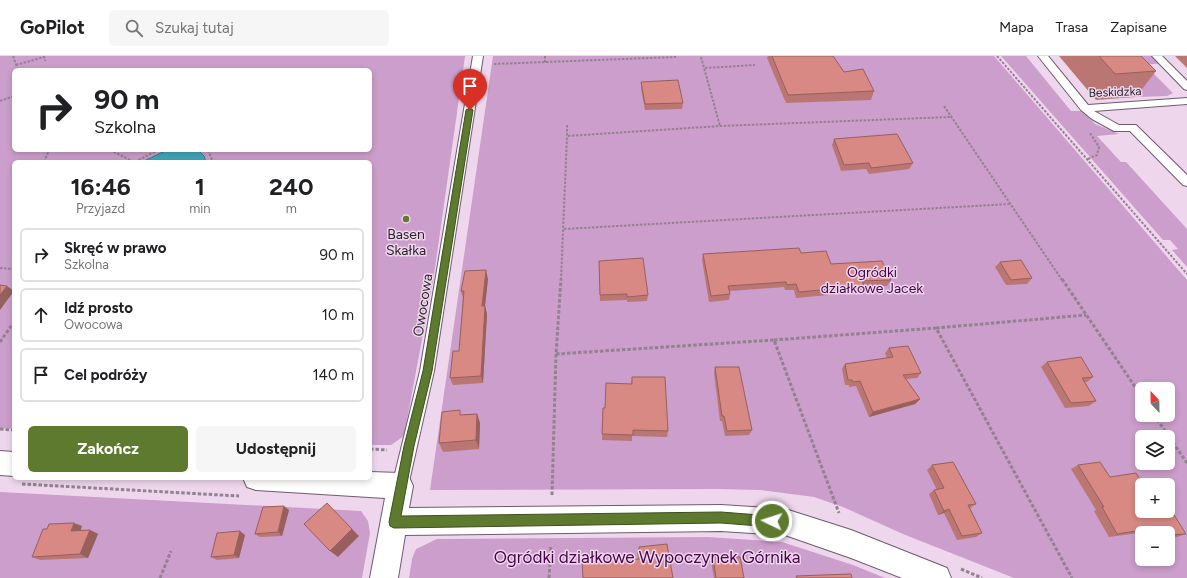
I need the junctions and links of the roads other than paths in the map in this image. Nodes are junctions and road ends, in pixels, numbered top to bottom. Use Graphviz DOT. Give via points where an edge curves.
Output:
graph roads {
  1 [pos="1043,56"];
  2 [pos="1157,56"];
  3 [pos="478,60"];
  4 [pos="1187,87"];
  5 [pos="1187,101"];
  6 [pos="1085,108"];
  7 [pos="1187,182"];
  8 [pos="0,463"];
  9 [pos="12,472"];
  10 [pos="400,486"];
  11 [pos="250,487"];
  12 [pos="394,522"];
  13 [pos="384,578"];
  14 [pos="937,578"];
  1 -- 6 [label="lane, Beskidzka"];
  2 -- 4 [label="lane"];
  3 -- 10 [label="lane, Owocowa" via="427,371"];
  5 -- 6 [label="lane, Beskidzka"];
  6 -- 7 [label="lane" via="1118,128 1132,127"];
  8 -- 9 [label="street"];
  10 -- 11 [label="street"];
  10 -- 12 [label="street"];
  12 -- 13 [label="street"];
  12 -- 14 [label="street" via="721,518 785,522 851,544"];
}
